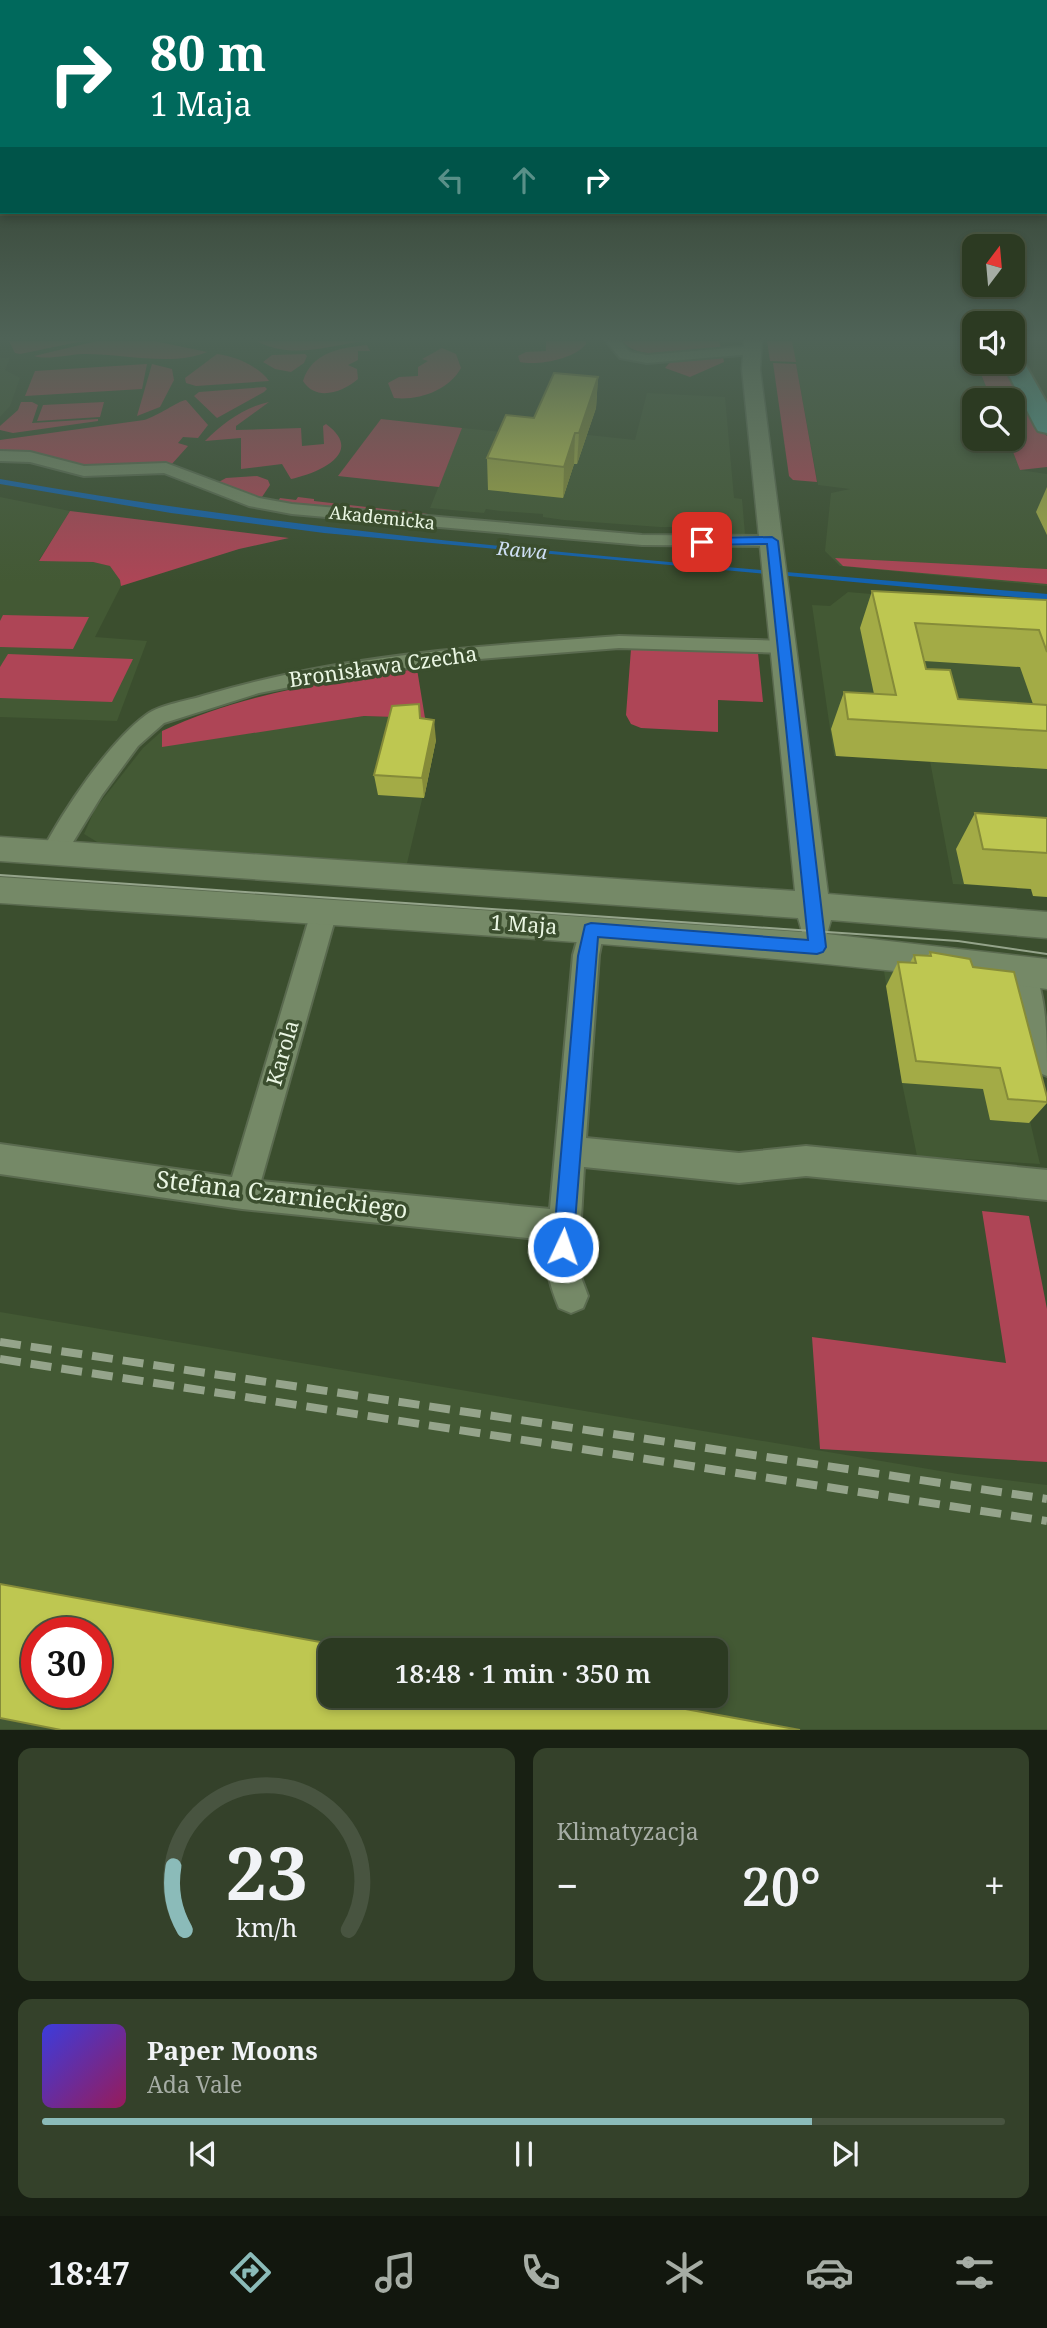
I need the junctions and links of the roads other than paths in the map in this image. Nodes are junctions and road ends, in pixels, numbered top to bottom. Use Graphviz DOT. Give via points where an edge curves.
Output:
graph roads {
  1 [pos="757,422"];
  2 [pos="0,456"];
  3 [pos="773,548"];
  4 [pos="785,647"];
  5 [pos="0,849"];
  6 [pos="53,853"];
  7 [pos="2,893"];
  8 [pos="813,906"];
  9 [pos="324,912"];
  10 [pos="1047,925"];
  11 [pos="591,930"];
  12 [pos="817,947"];
  13 [pos="1034,972"];
  14 [pos="1047,1063"];
  15 [pos="569,1151"];
  16 [pos="0,1159"];
  17 [pos="1047,1185"];
  18 [pos="242,1194"];
  19 [pos="564,1226"];
  20 [pos="571,1297"];
  1 -- 3 [label="street"];
  2 -- 3 [label="street, Akademicka" via="30,457 84,471 173,470 255,502 292,509"];
  3 -- 4 [label="street"];
  4 -- 6 [label="street, Bronisława Czecha" via="619,642 467,653 257,687 156,718 130,741"];
  4 -- 8 [label="street"];
  5 -- 6 [label="street, 1 Maja"];
  6 -- 8 [label="street, 1 Maja"];
  7 -- 9 [label="street, 1 Maja"];
  8 -- 10 [label="street, 1 Maja"];
  8 -- 12 [label="street"];
  9 -- 11 [label="street, 1 Maja"];
  9 -- 18 [label="street, Karola"];
  11 -- 12 [label="street, 1 Maja"];
  11 -- 15 [label="street"];
  12 -- 13 [label="street, 1 Maja"];
  13 -- 14 [label="street"];
  15 -- 17 [label="street" via="739,1168 806,1161"];
  15 -- 19 [label="street"];
  16 -- 18 [label="street, Stefana Czarnieckiego"];
  18 -- 19 [label="street, Stefana Czarnieckiego"];
  19 -- 20 [label="street" via="562,1269"];
}
